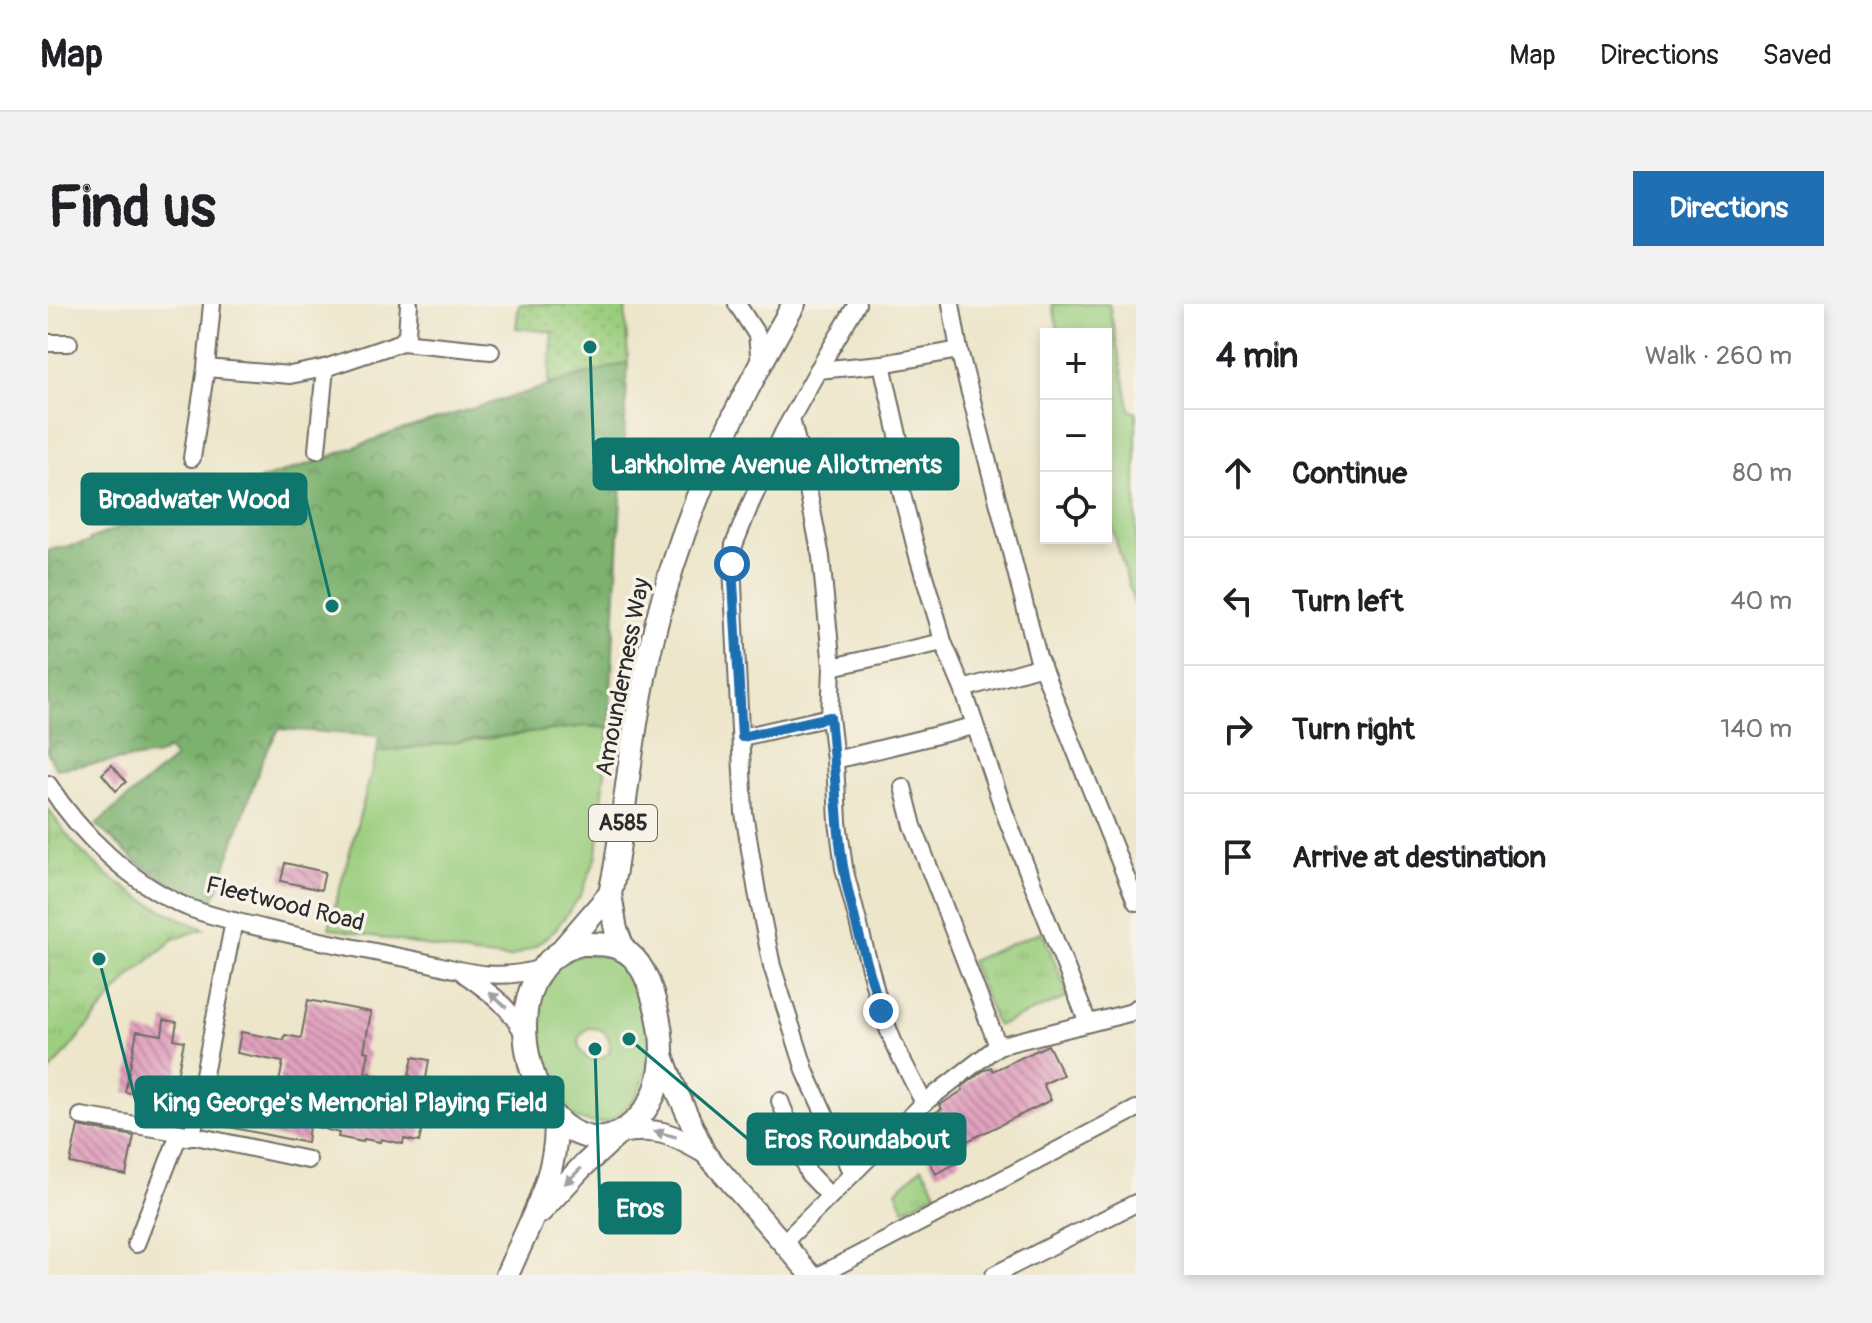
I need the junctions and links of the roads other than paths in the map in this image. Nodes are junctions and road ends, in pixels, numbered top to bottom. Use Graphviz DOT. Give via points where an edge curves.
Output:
graph roads {
  1 [pos="212,304"];
  2 [pos="409,304"];
  3 [pos="737,304"];
  4 [pos="794,304"];
  5 [pos="857,304"];
  6 [pos="951,304"];
  7 [pos="402,342"];
  8 [pos="48,343"];
  9 [pos="69,343"];
  10 [pos="959,350"];
  11 [pos="491,351"];
  12 [pos="760,364"];
  13 [pos="882,364"];
  14 [pos="206,368"];
  15 [pos="325,368"];
  16 [pos="818,370"];
  17 [pos="791,419"];
  18 [pos="317,450"];
  19 [pos="192,458"];
  20 [pos="943,642"];
  21 [pos="1042,666"];
  22 [pos="832,667"];
  23 [pos="963,689"];
  24 [pos="830,717"];
  25 [pos="974,726"];
  26 [pos="742,737"];
  27 [pos="835,760"];
  28 [pos="48,784"];
  29 [pos="903,787"];
  30 [pos="610,894"];
  31 [pos="1136,902"];
  32 [pos="234,921"];
  33 [pos="624,950"];
  34 [pos="561,951"];
  35 [pos="542,968"];
  36 [pos="461,972"];
  37 [pos="1136,1008"];
  38 [pos="1088,1023"];
  39 [pos="526,1037"];
  40 [pos="998,1046"];
  41 [pos="663,1055"];
  42 [pos="780,1101"];
  43 [pos="924,1103"];
  44 [pos="1136,1109"];
  45 [pos="81,1116"];
  46 [pos="555,1118"];
  47 [pos="619,1133"];
  48 [pos="192,1136"];
  49 [pos="705,1153"];
  50 [pos="308,1160"];
  51 [pos="852,1174"];
  52 [pos="830,1196"];
  53 [pos="1136,1203"];
  54 [pos="532,1221"];
  55 [pos="136,1244"];
  56 [pos="782,1244"];
  57 [pos="507,1275"];
  58 [pos="811,1275"];
  59 [pos="820,1275"];
  60 [pos="994,1275"];
  1 -- 14 [label="street"];
  2 -- 7 [label="street"];
  3 -- 12 [label="street" via="757,335"];
  4 -- 12 [label="highway, Amounderness Way / A585"];
  5 -- 16 [label="street"];
  6 -- 10 [label="street"];
  7 -- 11 [label="street"];
  7 -- 15 [label="street"];
  8 -- 9 [label="street"];
  10 -- 13 [label="street"];
  10 -- 21 [label="street"];
  12 -- 30 [label="highway, Amounderness Way / A585" via="721,440 674,560 643,684"];
  13 -- 16 [label="street"];
  13 -- 20 [label="street" via="902,453 896,471"];
  14 -- 15 [label="street" via="290,375"];
  14 -- 19 [label="street"];
  15 -- 18 [label="street"];
  16 -- 17 [label="street"];
  17 -- 22 [label="street" via="821,557"];
  17 -- 26 [label="street" via="734,545"];
  20 -- 22 [label="street"];
  20 -- 23 [label="street"];
  21 -- 23 [label="street"];
  21 -- 31 [label="street"];
  22 -- 24 [label="street"];
  23 -- 25 [label="street"];
  24 -- 26 [label="street"];
  24 -- 27 [label="street"];
  25 -- 27 [label="street"];
  25 -- 38 [label="street"];
  26 -- 51 [label="street" via="744,813 772,966 806,1073"];
  27 -- 43 [label="street" via="844,868 860,934 881,1011"];
  28 -- 32 [label="street, Fleetwood Road" via="75,821 117,862 186,906"];
  29 -- 40 [label="street" via="913,826"];
  30 -- 33 [label="highway, Amounderness Way / A585"];
  30 -- 34 [label="highway, Amounderness Way / A585"];
  32 -- 36 [label="street, Fleetwood Road"];
  32 -- 48 [label="street"];
  33 -- 34 [label="highway" via="581,944"];
  33 -- 41 [label="highway, A585" via="651,989"];
  34 -- 35 [label="highway, A585"];
  35 -- 36 [label="street, Fleetwood Road" via="496,976"];
  35 -- 39 [label="highway, A585" via="527,1006"];
  39 -- 36 [label="street, Fleetwood Road, one-way" via="513,1014"];
  37 -- 38 [label="street"];
  38 -- 40 [label="street"];
  39 -- 46 [label="highway, A585" via="541,1097"];
  40 -- 43 [label="street"];
  41 -- 47 [label="highway, A585" via="649,1104"];
  41 -- 49 [label="main road"];
  42 -- 52 [label="street" via="808,1173"];
  43 -- 51 [label="street"];
  44 -- 59 [label="street"];
  45 -- 48 [label="street"];
  46 -- 47 [label="highway" via="573,1132 593,1138"];
  46 -- 54 [label="highway, A585" via="555,1153"];
  49 -- 47 [label="main road, one-way" via="664,1132"];
  47 -- 54 [label="highway, A585, one-way"];
  48 -- 50 [label="street"];
  48 -- 55 [label="street" via="176,1142"];
  49 -- 56 [label="main road"];
  51 -- 52 [label="street"];
  52 -- 56 [label="street"];
  53 -- 60 [label="street"];
  54 -- 57 [label="highway, A585"];
  56 -- 58 [label="main road"];
}
